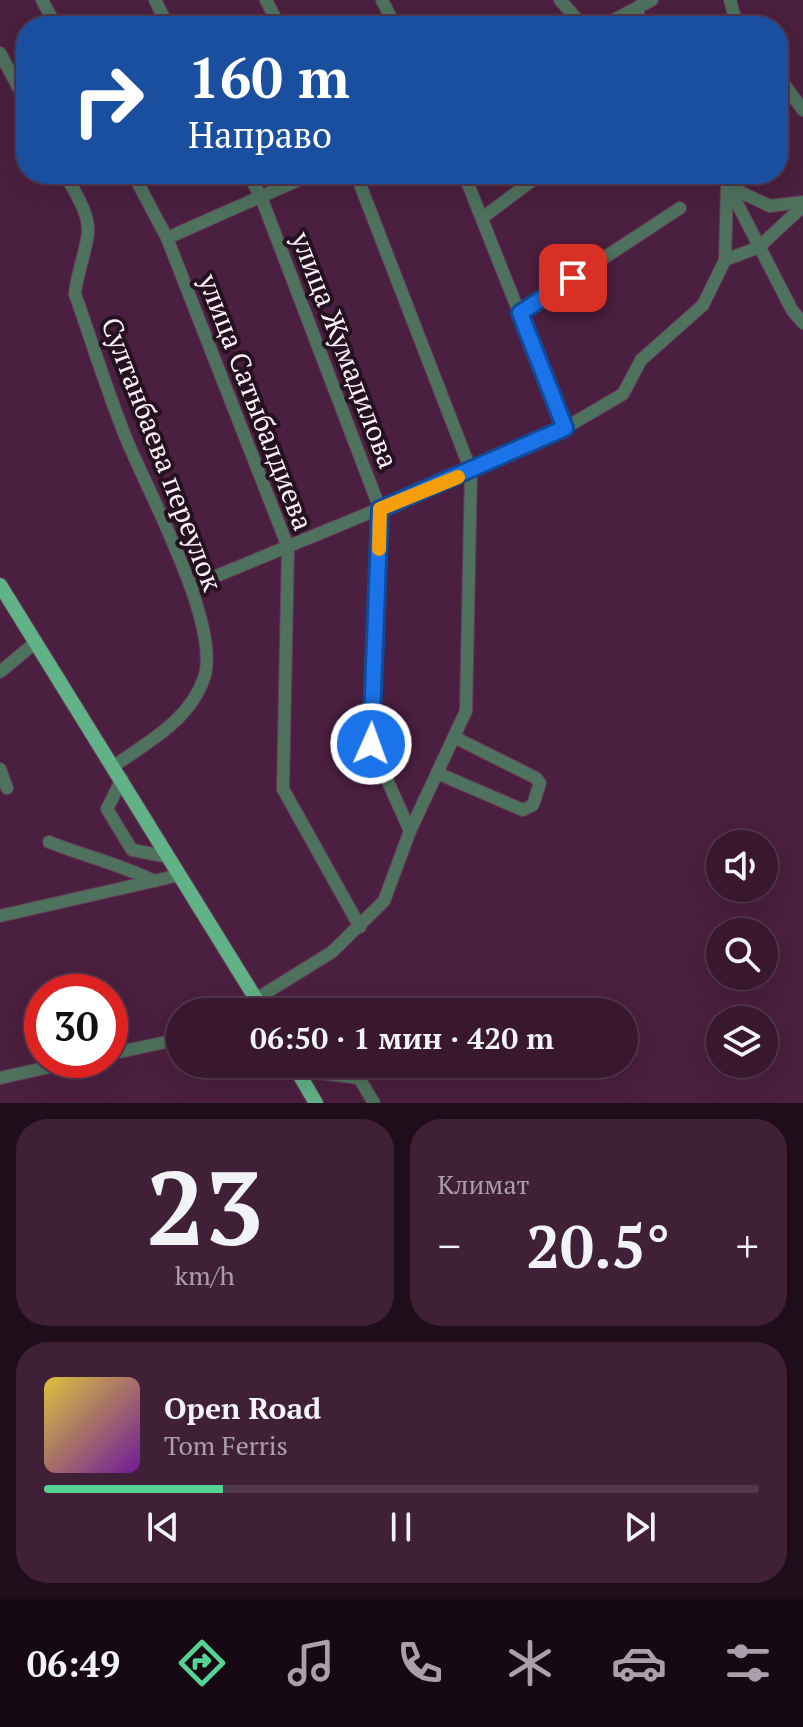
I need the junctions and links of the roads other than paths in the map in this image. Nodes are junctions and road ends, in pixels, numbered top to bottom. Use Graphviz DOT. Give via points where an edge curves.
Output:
graph roads {
  1 [pos="560,0"];
  2 [pos="652,0"];
  3 [pos="719,0"];
  4 [pos="638,7"];
  5 [pos="574,16"];
  6 [pos="621,16"];
  7 [pos="638,16"];
  8 [pos="734,16"];
  9 [pos="0,53"];
  10 [pos="16,83"];
  11 [pos="788,90"];
  12 [pos="803,110"];
  13 [pos="70,184"];
  14 [pos="138,184"];
  15 [pos="254,184"];
  16 [pos="290,184"];
  17 [pos="360,184"];
  18 [pos="468,184"];
  19 [pos="528,184"];
  20 [pos="724,184"];
  21 [pos="726,184"];
  22 [pos="731,184"];
  23 [pos="261,197"];
  24 [pos="803,204"];
  25 [pos="680,208"];
  26 [pos="482,218"];
  27 [pos="167,238"];
  28 [pos="759,247"];
  29 [pos="725,260"];
  30 [pos="520,313"];
  31 [pos="803,323"];
  32 [pos="565,428"];
  33 [pos="471,471"];
  34 [pos="380,509"];
  35 [pos="288,547"];
  36 [pos="0,585"];
  37 [pos="192,586"];
  38 [pos="36,642"];
  39 [pos="0,672"];
  40 [pos="454,737"];
  41 [pos="0,769"];
  42 [pos="118,772"];
  43 [pos="437,773"];
  44 [pos="7,788"];
  45 [pos="410,831"];
  46 [pos="49,842"];
  47 [pos="169,857"];
  48 [pos="180,875"];
  49 [pos="154,881"];
  50 [pos="0,916"];
  51 [pos="360,927"];
  52 [pos="255,998"];
  53 [pos="258,998"];
  54 [pos="166,1042"];
  55 [pos="128,1050"];
  56 [pos="24,1073"];
  57 [pos="0,1078"];
  58 [pos="301,1078"];
  59 [pos="359,1078"];
  60 [pos="316,1103"];
  61 [pos="374,1103"];
  1 -- 5 [label="street"];
  2 -- 4 [label="street"];
  3 -- 8 [label="street"];
  4 -- 6 [label="street"];
  4 -- 7 [label="street"];
  9 -- 10 [label="street"];
  11 -- 12 [label="street"];
  13 -- 37 [label="street, Султанбаева переулок" via="88,229 75,294 125,436"];
  14 -- 27 [label="street, улица Сатыбалдиева"];
  15 -- 23 [label="street, улица Жумадилова"];
  16 -- 23 [label="street"];
  17 -- 33 [label="street"];
  18 -- 26 [label="street"];
  19 -- 26 [label="street"];
  20 -- 29 [label="street"];
  21 -- 28 [label="street"];
  22 -- 24 [label="street" via="770,206"];
  23 -- 27 [label="street"];
  23 -- 34 [label="street, улица Жумадилова"];
  24 -- 28 [label="street"];
  25 -- 30 [label="street"];
  26 -- 30 [label="street"];
  27 -- 35 [label="street, улица Сатыбалдиева"];
  28 -- 29 [label="street"];
  28 -- 31 [label="street"];
  29 -- 32 [label="street" via="703,305 641,360 623,394"];
  30 -- 32 [label="street"];
  32 -- 33 [label="street"];
  33 -- 34 [label="street"];
  33 -- 40 [label="street" via="466,711"];
  34 -- 35 [label="street"];
  34 -- 45 [label="street, улица Жумадилова" via="371,744"];
  35 -- 37 [label="street"];
  35 -- 51 [label="street, улица Сатыбалдиева" via="283,789"];
  36 -- 38 [label="main road"];
  37 -- 42 [label="street, Султанбаева переулок" via="204,640 205,678 188,710"];
  38 -- 39 [label="street"];
  38 -- 42 [label="main road"];
  40 -- 43 [label="street"];
  40 -- 43 [label="street" via="536,778 540,783 533,805 523,810"];
  41 -- 44 [label="street"];
  42 -- 47 [label="main road"];
  42 -- 47 [label="street" via="107,809 132,850"];
  43 -- 45 [label="street"];
  45 -- 51 [label="street" via="384,901"];
  46 -- 49 [label="street"];
  47 -- 48 [label="main road"];
  48 -- 49 [label="street"];
  48 -- 52 [label="main road"];
  49 -- 50 [label="street"];
  51 -- 53 [label="street" via="332,952"];
  54 -- 55 [label="street"];
  56 -- 57 [label="street"];
  58 -- 60 [label="main road"];
  59 -- 61 [label="street"];
}
